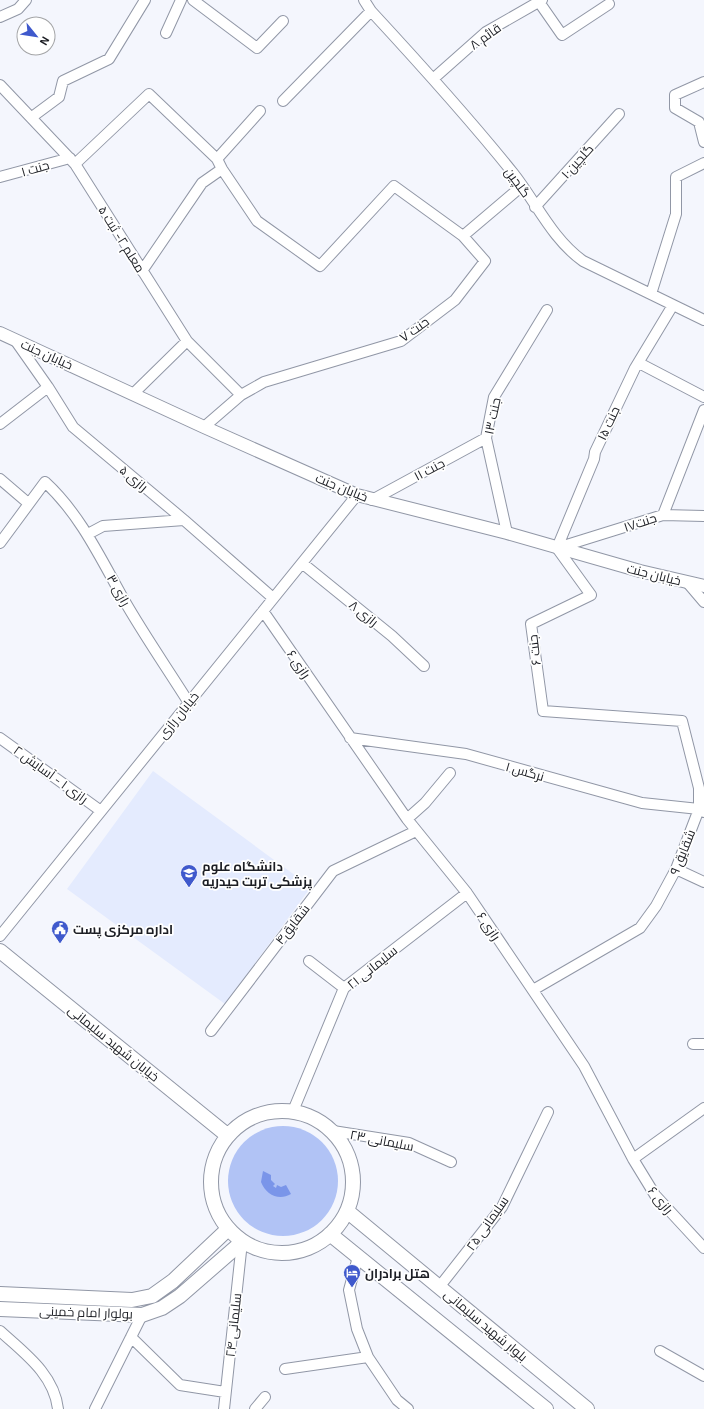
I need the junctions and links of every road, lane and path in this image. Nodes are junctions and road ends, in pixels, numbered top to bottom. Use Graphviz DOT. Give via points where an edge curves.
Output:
graph roads {
  1 [pos="26,0"];
  2 [pos="145,0"];
  3 [pos="182,0"];
  4 [pos="193,0"];
  5 [pos="364,0"];
  6 [pos="541,1"];
  7 [pos="609,4"];
  8 [pos="371,11"];
  9 [pos="0,17"];
  10 [pos="283,21"];
  11 [pos="166,33"];
  12 [pos="433,79"];
  13 [pos="704,82"];
  14 [pos="0,85"];
  15 [pos="283,101"];
  16 [pos="260,111"];
  17 [pos="619,114"];
  18 [pos="32,116"];
  19 [pos="704,142"];
  20 [pos="217,159"];
  21 [pos="72,161"];
  22 [pos="704,163"];
  23 [pos="222,169"];
  24 [pos="0,178"];
  25 [pos="522,186"];
  26 [pos="536,207"];
  27 [pos="463,236"];
  28 [pos="142,271"];
  29 [pos="651,294"];
  30 [pos="673,305"];
  31 [pos="547,310"];
  32 [pos="704,320"];
  33 [pos="0,333"];
  34 [pos="15,340"];
  35 [pos="187,341"];
  36 [pos="639,363"];
  37 [pos="48,387"];
  38 [pos="134,393"];
  39 [pos="241,395"];
  40 [pos="704,397"];
  41 [pos="704,410"];
  42 [pos="0,424"];
  43 [pos="204,427"];
  44 [pos="486,438"];
  45 [pos="0,479"];
  46 [pos="357,495"];
  47 [pos="372,500"];
  48 [pos="28,503"];
  49 [pos="662,515"];
  50 [pos="704,516"];
  51 [pos="184,520"];
  52 [pos="507,533"];
  53 [pos="88,534"];
  54 [pos="0,543"];
  55 [pos="557,548"];
  56 [pos="302,563"];
  57 [pos="687,582"];
  58 [pos="704,586"];
  59 [pos="273,598"];
  60 [pos="704,602"];
  61 [pos="263,611"];
  62 [pos="424,666"];
  63 [pos="189,703"];
  64 [pos="607,716"];
  65 [pos="0,738"];
  66 [pos="350,738"];
  67 [pos="450,773"];
  68 [pos="702,810"];
  69 [pos="101,811"];
  70 [pos="407,820"];
  71 [pos="416,831"];
  72 [pos="676,869"];
  73 [pos="704,882"];
  74 [pos="467,893"];
  75 [pos="0,936"];
  76 [pos="0,951"];
  77 [pos="309,961"];
  78 [pos="344,988"];
  79 [pos="533,990"];
  80 [pos="211,1031"];
  81 [pos="693,1044"];
  82 [pos="704,1044"];
  83 [pos="704,1108"];
  84 [pos="294,1111"];
  85 [pos="548,1112"];
  86 [pos="333,1131"];
  87 [pos="227,1135"];
  88 [pos="633,1159"];
  89 [pos="451,1162"];
  90 [pos="347,1212"];
  91 [pos="228,1229"];
  92 [pos="330,1234"];
  93 [pos="242,1242"];
  94 [pos="704,1248"];
  95 [pos="358,1257"];
  96 [pos="440,1286"];
  97 [pos="0,1294"];
  98 [pos="0,1309"];
  99 [pos="142,1315"];
  100 [pos="0,1332"];
  101 [pos="131,1337"];
  102 [pos="660,1351"];
  103 [pos="368,1357"];
  104 [pos="285,1368"];
  105 [pos="704,1376"];
  106 [pos="225,1392"];
  107 [pos="265,1397"];
  108 [pos="100,1407"];
  109 [pos="58,1409"];
  110 [pos="224,1409"];
  111 [pos="255,1409"];
  112 [pos="408,1409"];
  113 [pos="546,1409"];
  114 [pos="587,1409"];
  1 -- 9 [label="street" via="18,9"];
  2 -- 18 [label="street" via="109,60 63,81 59,97"];
  3 -- 11 [label="street"];
  4 -- 10 [label="street" via="257,48"];
  5 -- 8 [label="street, گلچین"];
  6 -- 7 [label="street" via="562,35"];
  6 -- 12 [label="street, قائم ۸" via="486,32"];
  8 -- 12 [label="street, گلچین"];
  8 -- 15 [label="street"];
  12 -- 25 [label="street, گلچین" via="465,114"];
  13 -- 19 [label="street" via="675,95 675,108 699,122"];
  14 -- 18 [label="street, معلم ۲- ثبت ۵"];
  16 -- 20 [label="street"];
  17 -- 26 [label="street, گلچین۱۰"];
  18 -- 21 [label="street, معلم ۲- ثبت ۵"];
  20 -- 21 [label="street" via="149,94"];
  20 -- 23 [label="street"];
  21 -- 24 [label="street, جنت ۱"];
  21 -- 28 [label="street, معلم ۲- ثبت ۵"];
  22 -- 29 [label="street" via="676,177 676,214"];
  23 -- 27 [label="street" via="257,221 320,266 394,186"];
  23 -- 28 [label="street" via="202,183"];
  25 -- 26 [label="street, گلچین"];
  25 -- 27 [label="street"];
  26 -- 29 [label="street, گلچین" via="571,253"];
  27 -- 39 [label="street, جنت ۷" via="485,261 455,300 401,340 264,382"];
  28 -- 35 [label="street, معلم ۲- ثبت ۵"];
  29 -- 30 [label="street, گلچین"];
  30 -- 32 [label="street, گلچین"];
  30 -- 36 [label="street, جنت ۱۵"];
  31 -- 44 [label="street, جنت ۱۳" via="494,397"];
  33 -- 34 [label="street, خیابان جنت"];
  34 -- 37 [label="street, رازی ۵"];
  34 -- 38 [label="street, خیابان جنت"];
  35 -- 38 [label="street"];
  35 -- 39 [label="street, معلم ۲- ثبت ۵"];
  36 -- 40 [label="street"];
  36 -- 55 [label="street, جنت ۱۵" via="624,388 595,452"];
  37 -- 42 [label="street"];
  37 -- 51 [label="street, رازی ۵" via="73,427"];
  38 -- 43 [label="street, خیابان جنت"];
  39 -- 43 [label="street, جنت ۷"];
  41 -- 49 [label="street, جنت۱۷"];
  43 -- 46 [label="street, خیابان جنت"];
  44 -- 47 [label="street, جنت ۱۱"];
  44 -- 52 [label="street, جنت ۱۳"];
  45 -- 48 [label="street"];
  46 -- 47 [label="street, خیابان جنت"];
  46 -- 56 [label="street, خیابان رازی"];
  47 -- 52 [label="street, خیابان جنت"];
  48 -- 53 [label="street, رازی ۳" via="45,482"];
  48 -- 54 [label="street"];
  49 -- 50 [label="street"];
  49 -- 55 [label="street, جنت۱۷"];
  51 -- 53 [label="street" via="103,526"];
  51 -- 59 [label="street, رازی ۵"];
  52 -- 55 [label="street, خیابان جنت"];
  53 -- 63 [label="street, رازی ۳" via="137,621"];
  55 -- 57 [label="street, خیابان جنت"];
  55 -- 64 [label="street, جنت ۶" via="591,595 531,624 543,711"];
  56 -- 59 [label="street, خیابان رازی"];
  56 -- 62 [label="street, رازی ۸" via="392,636"];
  57 -- 58 [label="street, خیابان جنت"];
  57 -- 60 [label="street"];
  59 -- 61 [label="street, خیابان رازی"];
  61 -- 63 [label="street, خیابان رازی"];
  61 -- 66 [label="street, رازی ۶"];
  63 -- 69 [label="street, خیابان رازی"];
  64 -- 68 [label="street, شقایق ۹" via="682,721"];
  65 -- 69 [label="street, رازی ۱ - آسایش ۲"];
  66 -- 68 [label="street, نرگس ۱" via="466,754 642,803"];
  66 -- 70 [label="street, رازی ۶"];
  67 -- 70 [label="street"];
  68 -- 72 [label="street, شقایق ۹"];
  69 -- 75 [label="street, خیابان رازی"];
  70 -- 71 [label="street, رازی ۶"];
  71 -- 74 [label="street, رازی ۶"];
  71 -- 80 [label="street, شقایق۴" via="333,871"];
  72 -- 73 [label="street"];
  72 -- 79 [label="street, شقایق ۹" via="656,906 640,928"];
  74 -- 78 [label="street, سلیمانی ۲۱"];
  74 -- 79 [label="street, رازی ۶"];
  76 -- 87 [label="main road, خیابان شهید سلیمانی"];
  77 -- 78 [label="street"];
  78 -- 84 [label="street, سلیمانی ۲۱"];
  79 -- 88 [label="street, رازی ۶" via="584,1066"];
  81 -- 82 [label="street"];
  83 -- 88 [label="street"];
  84 -- 86 [label="main road" via="315,1118"];
  84 -- 87 [label="main road" via="275,1110 257,1114"];
  85 -- 96 [label="street, سلیمانی ۲۵" via="502,1207"];
  86 -- 89 [label="street, سلیمانی ۲۳" via="409,1143"];
  86 -- 90 [label="main road" via="344,1145 352,1166 352,1195"];
  87 -- 91 [label="main road" via="217,1152 211,1172 211,1192 217,1212"];
  88 -- 94 [label="street, رازی ۶" via="655,1195"];
  90 -- 92 [label="main road"];
  90 -- 96 [label="main road, بلوار شهید سلیمانی"];
  91 -- 93 [label="main road"];
  91 -- 97 [label="main road, بولوار امام خمینی" via="173,1281 152,1296 132,1300"];
  92 -- 93 [label="main road" via="315,1246 297,1252 259,1250"];
  92 -- 95 [label="main road, بلوار شهید سلیمانی"];
  93 -- 99 [label="main road, بولوار امام خمینی" via="180,1296 162,1308"];
  93 -- 106 [label="street, سلیمانی ۲۴"];
  95 -- 103 [label="street" via="348,1290 357,1329"];
  95 -- 113 [label="main road, بلوار شهید سلیمانی"];
  96 -- 114 [label="main road, بلوار شهید سلیمانی"];
  98 -- 99 [label="main road, بولوار امام خمینی"];
  99 -- 101 [label="street"];
  100 -- 109 [label="street" via="35,1362 52,1388"];
  101 -- 106 [label="street" via="180,1385"];
  101 -- 108 [label="street"];
  102 -- 105 [label="street"];
  103 -- 104 [label="street"];
  103 -- 112 [label="street" via="398,1400"];
  106 -- 110 [label="street, سلیمانی ۲۴"];
  107 -- 111 [label="street"];
}
